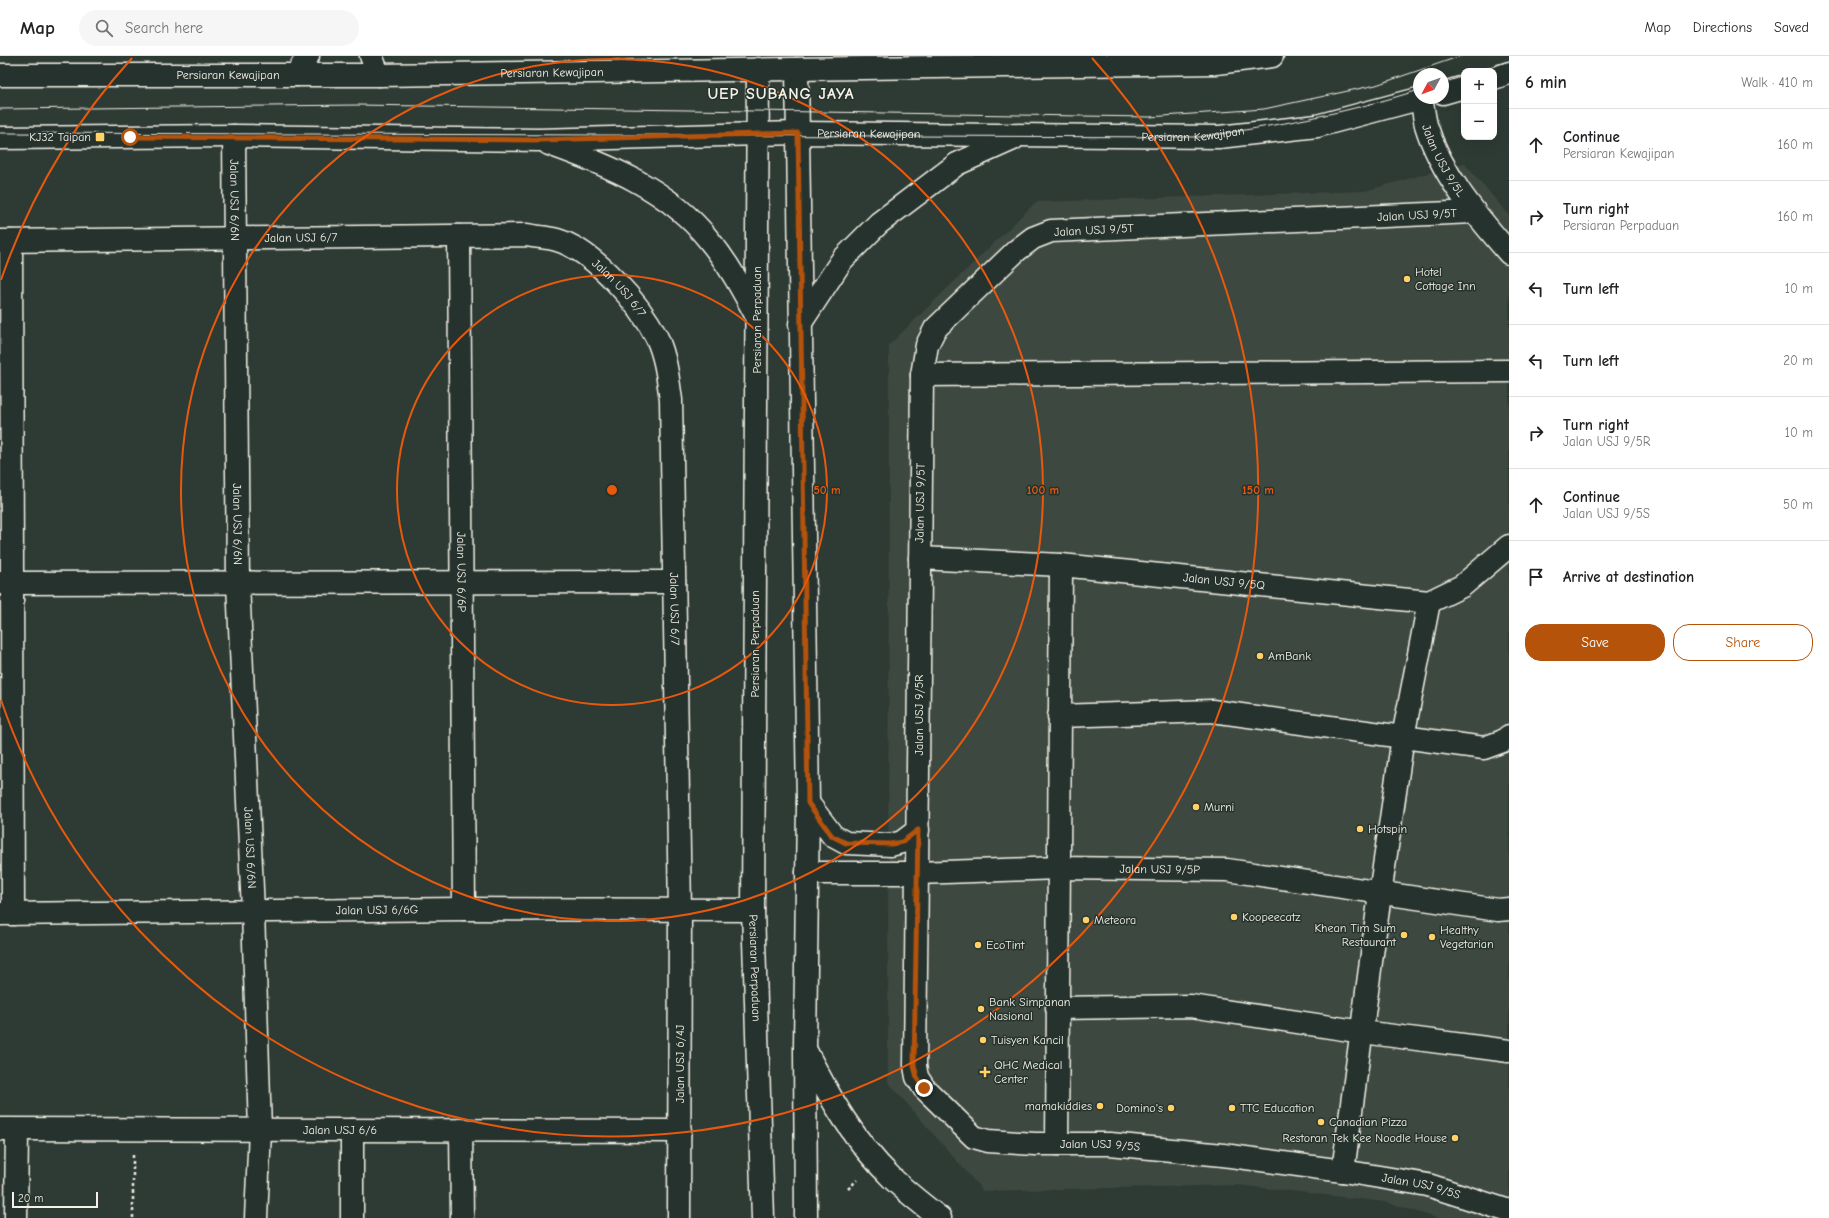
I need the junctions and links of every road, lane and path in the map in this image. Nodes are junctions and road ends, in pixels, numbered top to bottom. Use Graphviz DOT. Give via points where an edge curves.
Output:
graph roads {
  1 [pos="308,56"];
  2 [pos="1272,56"];
  3 [pos="375,66"];
  4 [pos="758,69"];
  5 [pos="797,69"];
  6 [pos="1509,73"];
  7 [pos="0,75"];
  8 [pos="296,75"];
  9 [pos="1497,77"];
  10 [pos="1461,88"];
  11 [pos="1449,91"];
  12 [pos="1413,100"];
  13 [pos="1423,104"];
  14 [pos="798,133"];
  15 [pos="758,134"];
  16 [pos="1023,134"];
  17 [pos="234,136"];
  18 [pos="0,138"];
  19 [pos="538,140"];
  20 [pos="1473,212"];
  21 [pos="459,236"];
  22 [pos="235,238"];
  23 [pos="6,241"];
  24 [pos="1509,252"];
  25 [pos="757,318"];
  26 [pos="800,324"];
  27 [pos="1509,370"];
  28 [pos="922,375"];
  29 [pos="1509,546"];
  30 [pos="920,558"];
  31 [pos="1061,565"];
  32 [pos="461,582"];
  33 [pos="674,582"];
  34 [pos="6,583"];
  35 [pos="238,583"];
  36 [pos="1429,602"];
  37 [pos="1059,716"];
  38 [pos="1509,736"];
  39 [pos="1403,737"];
  40 [pos="808,803"];
  41 [pos="918,830"];
  42 [pos="1058,868"];
  43 [pos="917,872"];
  44 [pos="807,873"];
  45 [pos="1380,894"];
  46 [pos="464,909"];
  47 [pos="1509,909"];
  48 [pos="680,910"];
  49 [pos="753,910"];
  50 [pos="253,911"];
  51 [pos="7,914"];
  52 [pos="1057,1008"];
  53 [pos="1363,1032"];
  54 [pos="805,1048"];
  55 [pos="1509,1051"];
  56 [pos="8,1130"];
  57 [pos="132,1130"];
  58 [pos="260,1130"];
  59 [pos="352,1130"];
  60 [pos="461,1130"];
  61 [pos="680,1131"];
  62 [pos="1057,1144"];
  63 [pos="1343,1171"];
  64 [pos="1509,1211"];
  65 [pos="16,1218"];
  66 [pos="133,1218"];
  67 [pos="256,1218"];
  68 [pos="352,1218"];
  69 [pos="462,1218"];
  70 [pos="679,1218"];
  71 [pos="763,1218"];
  72 [pos="806,1218"];
  73 [pos="940,1218"];
  1 -- 8 [label="street"];
  2 -- 5 [label="street, Persiaran Kewajipan" via="1216,63"];
  3 -- 4 [label="street, Persiaran Kewajipan"];
  3 -- 8 [label="street, Persiaran Kewajipan"];
  4 -- 5 [label="street, Persiaran Kewajipan"];
  4 -- 15 [label="street, Persiaran Perpaduan"];
  5 -- 14 [label="street"];
  6 -- 9 [label="street"];
  7 -- 8 [label="street, Persiaran Kewajipan"];
  10 -- 11 [label="street"];
  12 -- 16 [label="street, Persiaran Kewajipan" via="1317,126 1219,136"];
  13 -- 20 [label="street, Jalan USJ 9/5L" via="1426,125 1433,143"];
  14 -- 15 [label="street, Persiaran Kewajipan"];
  14 -- 16 [label="street, Persiaran Kewajipan"];
  14 -- 26 [label="street"];
  15 -- 19 [label="street, Persiaran Kewajipan"];
  15 -- 25 [label="street, Persiaran Perpaduan"];
  16 -- 26 [label="street" via="957,164 879,223 842,260"];
  17 -- 18 [label="street, Persiaran Kewajipan"];
  17 -- 19 [label="street, Persiaran Kewajipan"];
  17 -- 22 [label="street, Jalan USJ 6/6N"];
  19 -- 25 [label="street" via="600,163 638,181 678,209 709,239 734,276"];
  20 -- 24 [label="street, Jalan USJ 9/5L"];
  20 -- 28 [label="street, Jalan USJ 9/5T" via="1051,231 1033,238 1016,251 935,329 927,345"];
  21 -- 22 [label="street, Jalan USJ 6/7"];
  21 -- 32 [label="street, Jalan USJ 6/6P"];
  21 -- 33 [label="street, Jalan USJ 6/7" via="527,235 558,240 584,254 615,280 638,307 657,339 667,368 671,400"];
  22 -- 23 [label="street, Jalan USJ 6/7"];
  22 -- 35 [label="street, Jalan USJ 6/6N"];
  23 -- 34 [label="street"];
  25 -- 49 [label="street, Persiaran Perpaduan"];
  26 -- 40 [label="street"];
  27 -- 28 [label="street"];
  28 -- 30 [label="street, Jalan USJ 9/5T"];
  29 -- 36 [label="street" via="1462,586"];
  30 -- 31 [label="street, Jalan USJ 9/5Q"];
  30 -- 41 [label="street, Jalan USJ 9/5R"];
  31 -- 36 [label="street, Jalan USJ 9/5Q"];
  31 -- 37 [label="street"];
  32 -- 33 [label="street"];
  32 -- 35 [label="street"];
  32 -- 46 [label="street, Jalan USJ 6/6P"];
  33 -- 48 [label="street, Jalan USJ 6/7"];
  34 -- 35 [label="street"];
  34 -- 51 [label="street"];
  35 -- 50 [label="street, Jalan USJ 6/6N"];
  36 -- 39 [label="street"];
  37 -- 39 [label="street" via="1212,711"];
  37 -- 42 [label="street"];
  38 -- 39 [label="street" via="1484,748"];
  39 -- 45 [label="street"];
  40 -- 41 [label="street" via="832,836 846,843 891,844 902,842"];
  40 -- 44 [label="street"];
  41 -- 43 [label="street, Jalan USJ 9/5R"];
  42 -- 43 [label="street, Jalan USJ 9/5P"];
  42 -- 45 [label="street, Jalan USJ 9/5P" via="1227,870"];
  42 -- 52 [label="street"];
  43 -- 44 [label="street, Jalan USJ 9/5P"];
  43 -- 62 [label="street, Jalan USJ 9/5S" via="914,1066 917,1077 924,1088 974,1137 988,1142"];
  44 -- 54 [label="street"];
  45 -- 47 [label="street, Jalan USJ 9/5P" via="1498,910"];
  45 -- 53 [label="street"];
  46 -- 48 [label="street, Jalan USJ 6/6G"];
  46 -- 50 [label="street, Jalan USJ 6/6G"];
  48 -- 49 [label="street, Jalan USJ 6/6G"];
  48 -- 61 [label="street, Jalan USJ 6/4J"];
  49 -- 71 [label="street, Persiaran Perpaduan"];
  50 -- 51 [label="street, Jalan USJ 6/6G"];
  50 -- 58 [label="street, Jalan USJ 6/6N"];
  52 -- 53 [label="street" via="1191,1006"];
  52 -- 62 [label="street"];
  53 -- 55 [label="street"];
  53 -- 63 [label="street"];
  54 -- 72 [label="street"];
  54 -- 73 [label="street" via="846,1123 876,1162 891,1178"];
  56 -- 57 [label="street, Jalan USJ 6/6"];
  56 -- 65 [label="street"];
  57 -- 58 [label="street, Jalan USJ 6/6"];
  57 -- 66 [label="path"];
  58 -- 59 [label="street, Jalan USJ 6/6"];
  58 -- 67 [label="street, Jalan USJ 6/6N"];
  59 -- 60 [label="street, Jalan USJ 6/6"];
  59 -- 68 [label="street"];
  60 -- 61 [label="street, Jalan USJ 6/6"];
  60 -- 69 [label="street"];
  61 -- 70 [label="street, Jalan USJ 6/4J"];
  62 -- 63 [label="street, Jalan USJ 9/5S" via="1110,1144"];
  63 -- 64 [label="street, Jalan USJ 9/5S" via="1428,1185"];
}
